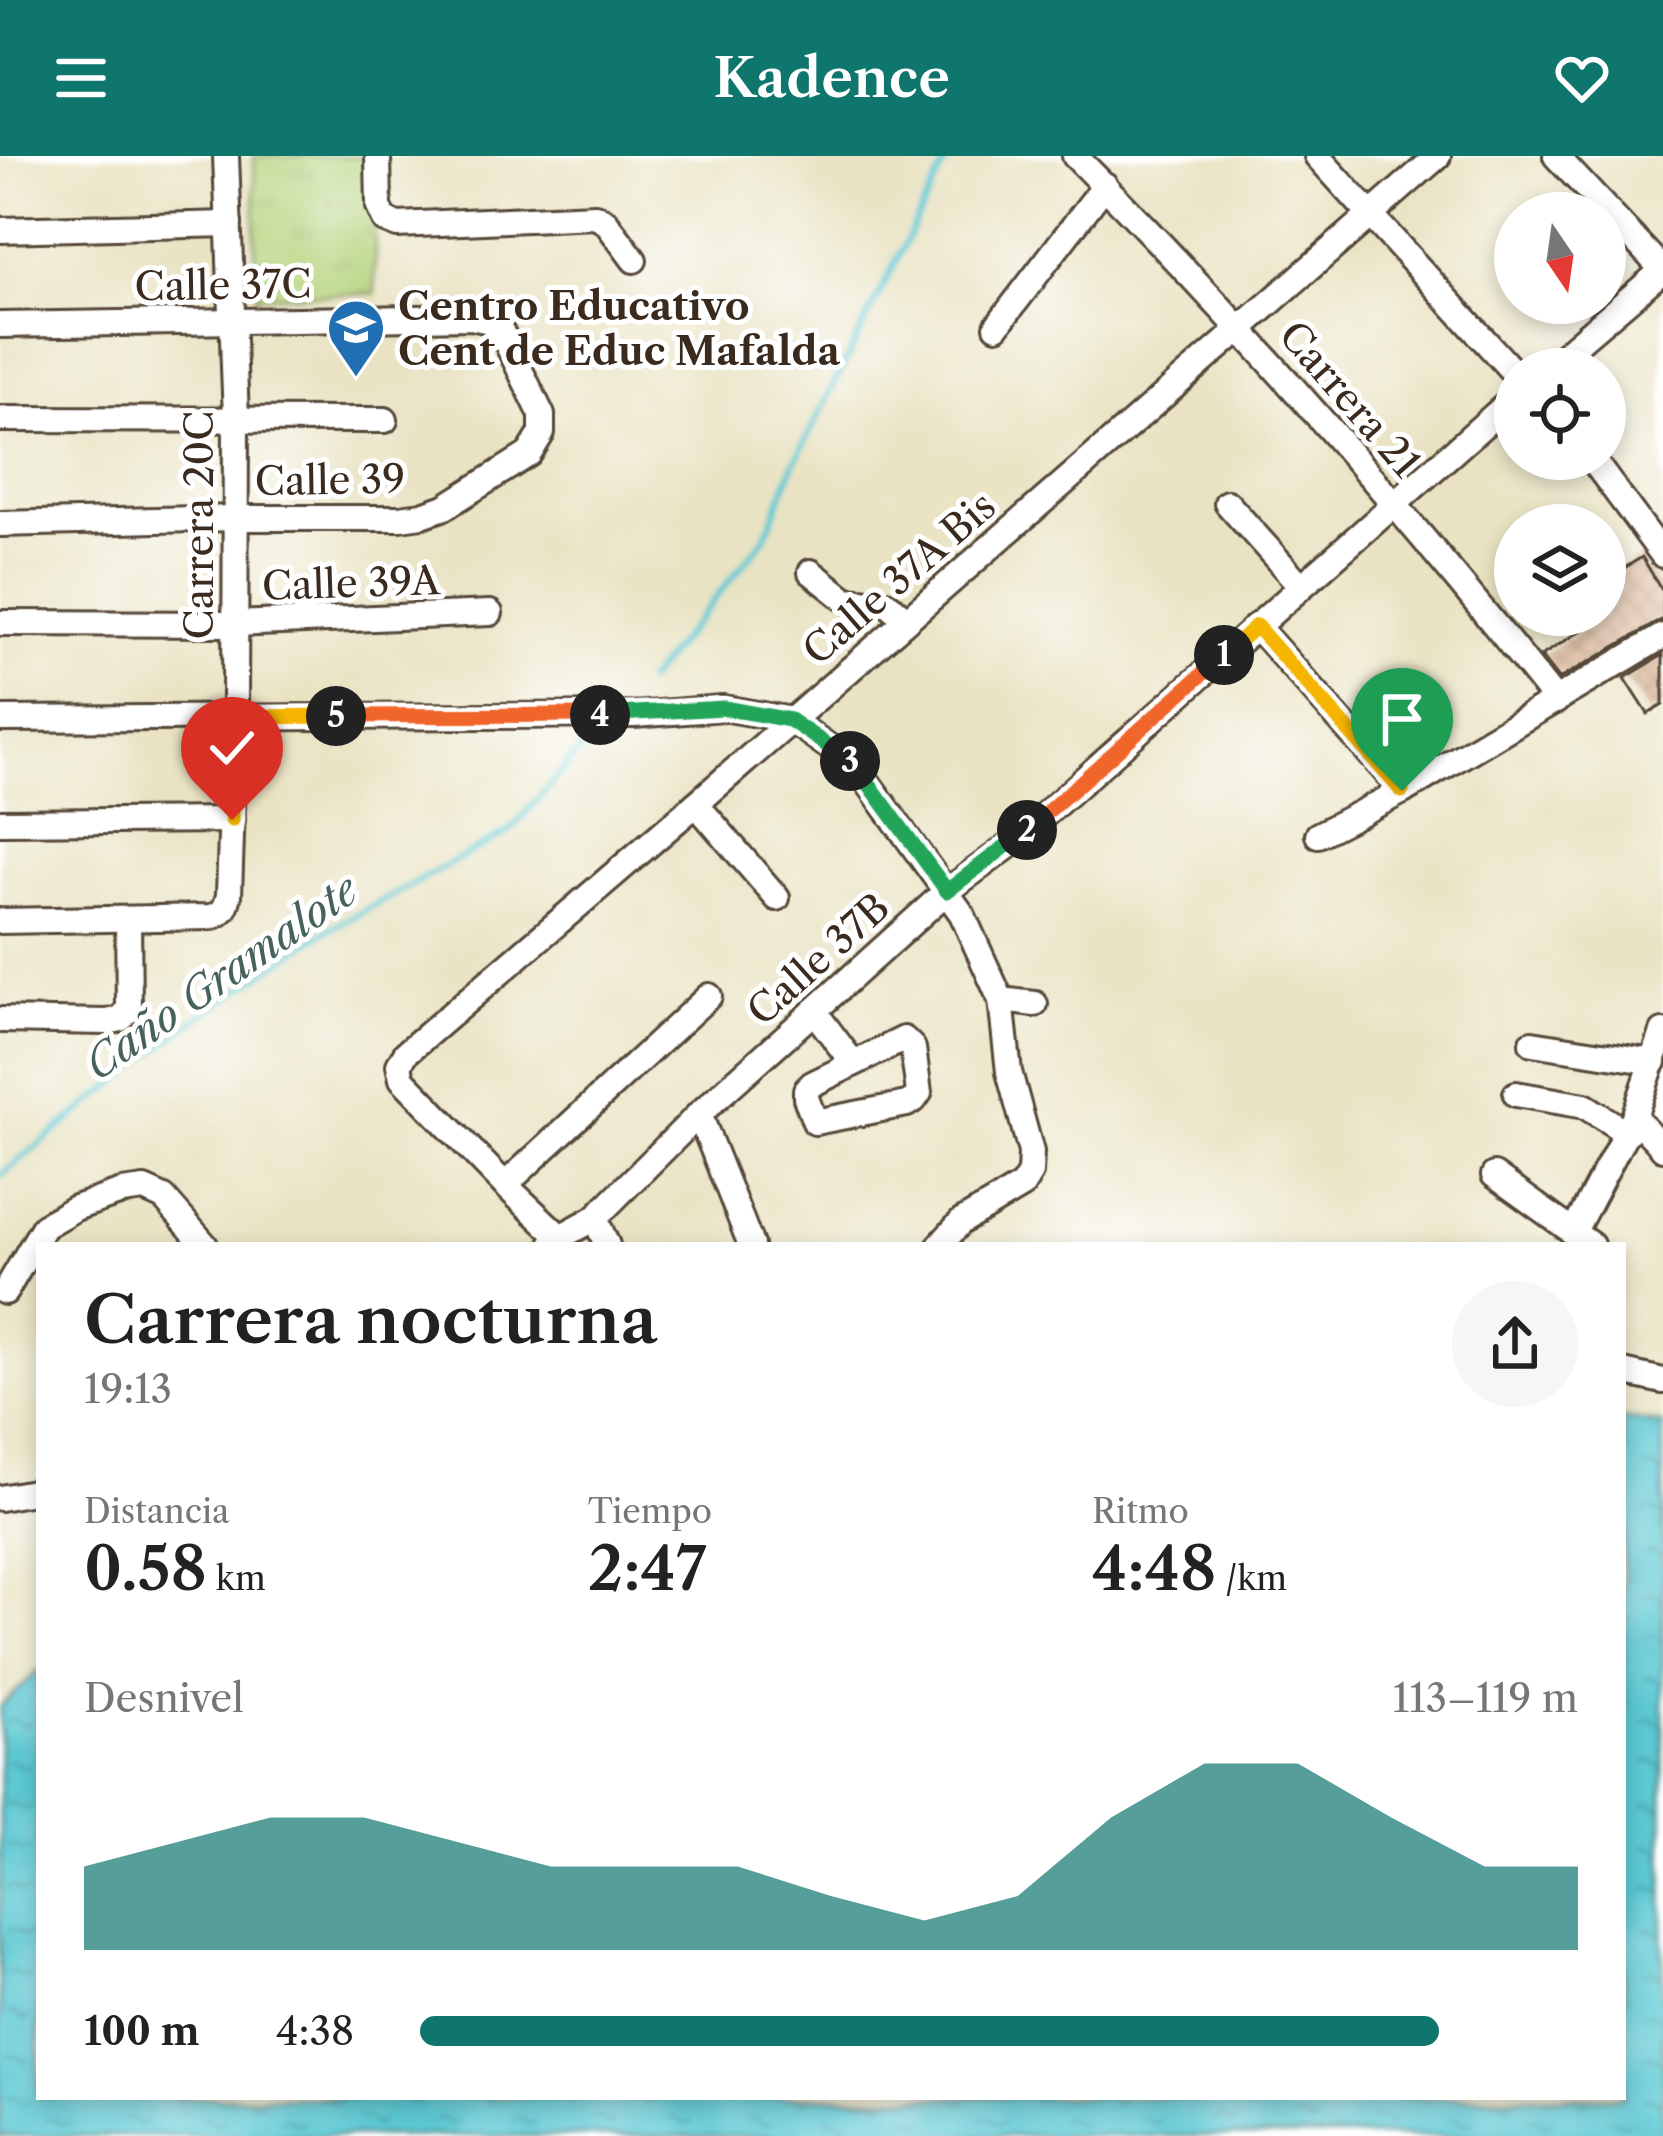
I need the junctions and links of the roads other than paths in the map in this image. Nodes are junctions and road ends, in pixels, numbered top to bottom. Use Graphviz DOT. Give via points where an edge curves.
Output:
graph roads {
  1 [pos="226,156"];
  2 [pos="378,156"];
  3 [pos="1075,156"];
  4 [pos="1317,156"];
  5 [pos="1438,156"];
  6 [pos="1556,156"];
  7 [pos="1105,185"];
  8 [pos="1369,214"];
  9 [pos="229,224"];
  10 [pos="0,230"];
  11 [pos="634,260"];
  12 [pos="1663,270"];
  13 [pos="232,321"];
  14 [pos="0,325"];
  15 [pos="997,326"];
  16 [pos="1241,329"];
  17 [pos="1572,348"];
  18 [pos="1494,351"];
  19 [pos="1494,416"];
  20 [pos="0,418"];
  21 [pos="236,419"];
  22 [pos="385,420"];
  23 [pos="1608,480"];
  24 [pos="1227,503"];
  25 [pos="1393,505"];
  26 [pos="445,507"];
  27 [pos="236,518"];
  28 [pos="0,524"];
  29 [pos="1663,555"];
  30 [pos="811,572"];
  31 [pos="1301,586"];
  32 [pos="490,613"];
  33 [pos="907,619"];
  34 [pos="0,623"];
  35 [pos="234,624"];
  36 [pos="1256,626"];
  37 [pos="1663,636"];
  38 [pos="1556,701"];
  39 [pos="235,717"];
  40 [pos="0,719"];
  41 [pos="790,720"];
  42 [pos="1402,791"];
  43 [pos="696,804"];
  44 [pos="232,820"];
  45 [pos="0,822"];
  46 [pos="1318,835"];
  47 [pos="947,891"];
  48 [pos="777,898"];
  49 [pos="128,920"];
  50 [pos="0,921"];
  51 [pos="709,996"];
  52 [pos="1000,1000"];
  53 [pos="1035,1004"];
  54 [pos="814,1011"];
  55 [pos="0,1020"];
  56 [pos="1663,1032"];
  57 [pos="1532,1043"];
  58 [pos="1654,1062"];
  59 [pos="853,1063"];
  60 [pos="1516,1094"];
  61 [pos="699,1114"];
  62 [pos="1631,1125"];
  63 [pos="1663,1148"];
  64 [pos="1494,1175"];
  65 [pos="505,1185"];
  66 [pos="595,1218"];
  67 [pos="1582,1239"];
  68 [pos="556,1241"];
  69 [pos="202,1242"];
  70 [pos="607,1242"];
  71 [pos="750,1242"];
  72 [pos="943,1242"];
  73 [pos="5,1292"];
  74 [pos="1626,1373"];
  75 [pos="1663,1381"];
  76 [pos="36,1492"];
  77 [pos="0,1498"];
  1 -- 9 [label="street, Carrera 20C"];
  2 -- 11 [label="street" via="385,220 596,216"];
  3 -- 7 [label="street, Carrera 21"];
  4 -- 8 [label="street"];
  5 -- 8 [label="street, Calle 37A Bis"];
  6 -- 12 [label="street"];
  7 -- 15 [label="street"];
  7 -- 16 [label="street, Carrera 21"];
  8 -- 16 [label="street, Calle 37A Bis"];
  8 -- 18 [label="street"];
  9 -- 10 [label="street"];
  9 -- 13 [label="street, Carrera 20C"];
  12 -- 17 [label="street"];
  13 -- 14 [label="street, Calle 37C"];
  13 -- 21 [label="street, Carrera 20C"];
  13 -- 26 [label="street, Calle 37C" via="490,321 542,415 542,434 529,454"];
  16 -- 25 [label="street, Carrera 21"];
  16 -- 33 [label="street, Calle 37A Bis"];
  19 -- 25 [label="street, Calle 37B"];
  20 -- 21 [label="street"];
  21 -- 22 [label="street"];
  21 -- 27 [label="street, Carrera 20C"];
  23 -- 29 [label="street"];
  24 -- 31 [label="street"];
  25 -- 31 [label="street, Calle 37B"];
  25 -- 38 [label="street, Carrera 21"];
  26 -- 27 [label="street, Calle 39" via="400,518"];
  27 -- 28 [label="street, Calle 39"];
  27 -- 35 [label="street, Carrera 20C"];
  30 -- 33 [label="street" via="846,600 886,603"];
  31 -- 36 [label="street, Calle 37B"];
  32 -- 35 [label="street, Calle 39A"];
  33 -- 41 [label="street, Calle 37A Bis"];
  34 -- 35 [label="street, Calle 39A"];
  35 -- 39 [label="street, Carrera 20C"];
  36 -- 42 [label="street"];
  36 -- 47 [label="street, Calle 37B" via="1014,842"];
  37 -- 38 [label="street"];
  38 -- 42 [label="street"];
  39 -- 40 [label="street"];
  39 -- 41 [label="street" via="724,708"];
  39 -- 44 [label="street, Carrera 20C"];
  41 -- 43 [label="street, Calle 37A Bis"];
  41 -- 47 [label="street" via="856,766"];
  42 -- 46 [label="street"];
  43 -- 48 [label="street"];
  43 -- 65 [label="street, Calle 37A Bis" via="399,1065 402,1079"];
  44 -- 45 [label="street"];
  44 -- 49 [label="street, Carrera 20C" via="222,913"];
  47 -- 52 [label="street"];
  47 -- 54 [label="street, Calle 37B"];
  49 -- 50 [label="street"];
  49 -- 55 [label="street" via="129,1008 121,1019"];
  51 -- 65 [label="street"];
  52 -- 53 [label="street"];
  52 -- 72 [label="street" via="1030,1173"];
  54 -- 59 [label="street"];
  54 -- 61 [label="street, Calle 37B"];
  56 -- 58 [label="street"];
  57 -- 58 [label="street"];
  58 -- 62 [label="street"];
  59 -- 59 [label="street" via="806,1090 815,1123 907,1104 919,1093 913,1048 904,1039"];
  60 -- 62 [label="street" via="1585,1106"];
  61 -- 66 [label="street, Calle 37B"];
  61 -- 71 [label="street"];
  62 -- 63 [label="street"];
  62 -- 67 [label="street"];
  64 -- 67 [label="street"];
  65 -- 68 [label="street"];
  66 -- 68 [label="street, Calle 37B"];
  66 -- 70 [label="street"];
  69 -- 73 [label="street" via="164,1198 144,1189 122,1192 44,1226"];
  74 -- 75 [label="street"];
  76 -- 77 [label="street"];
}
